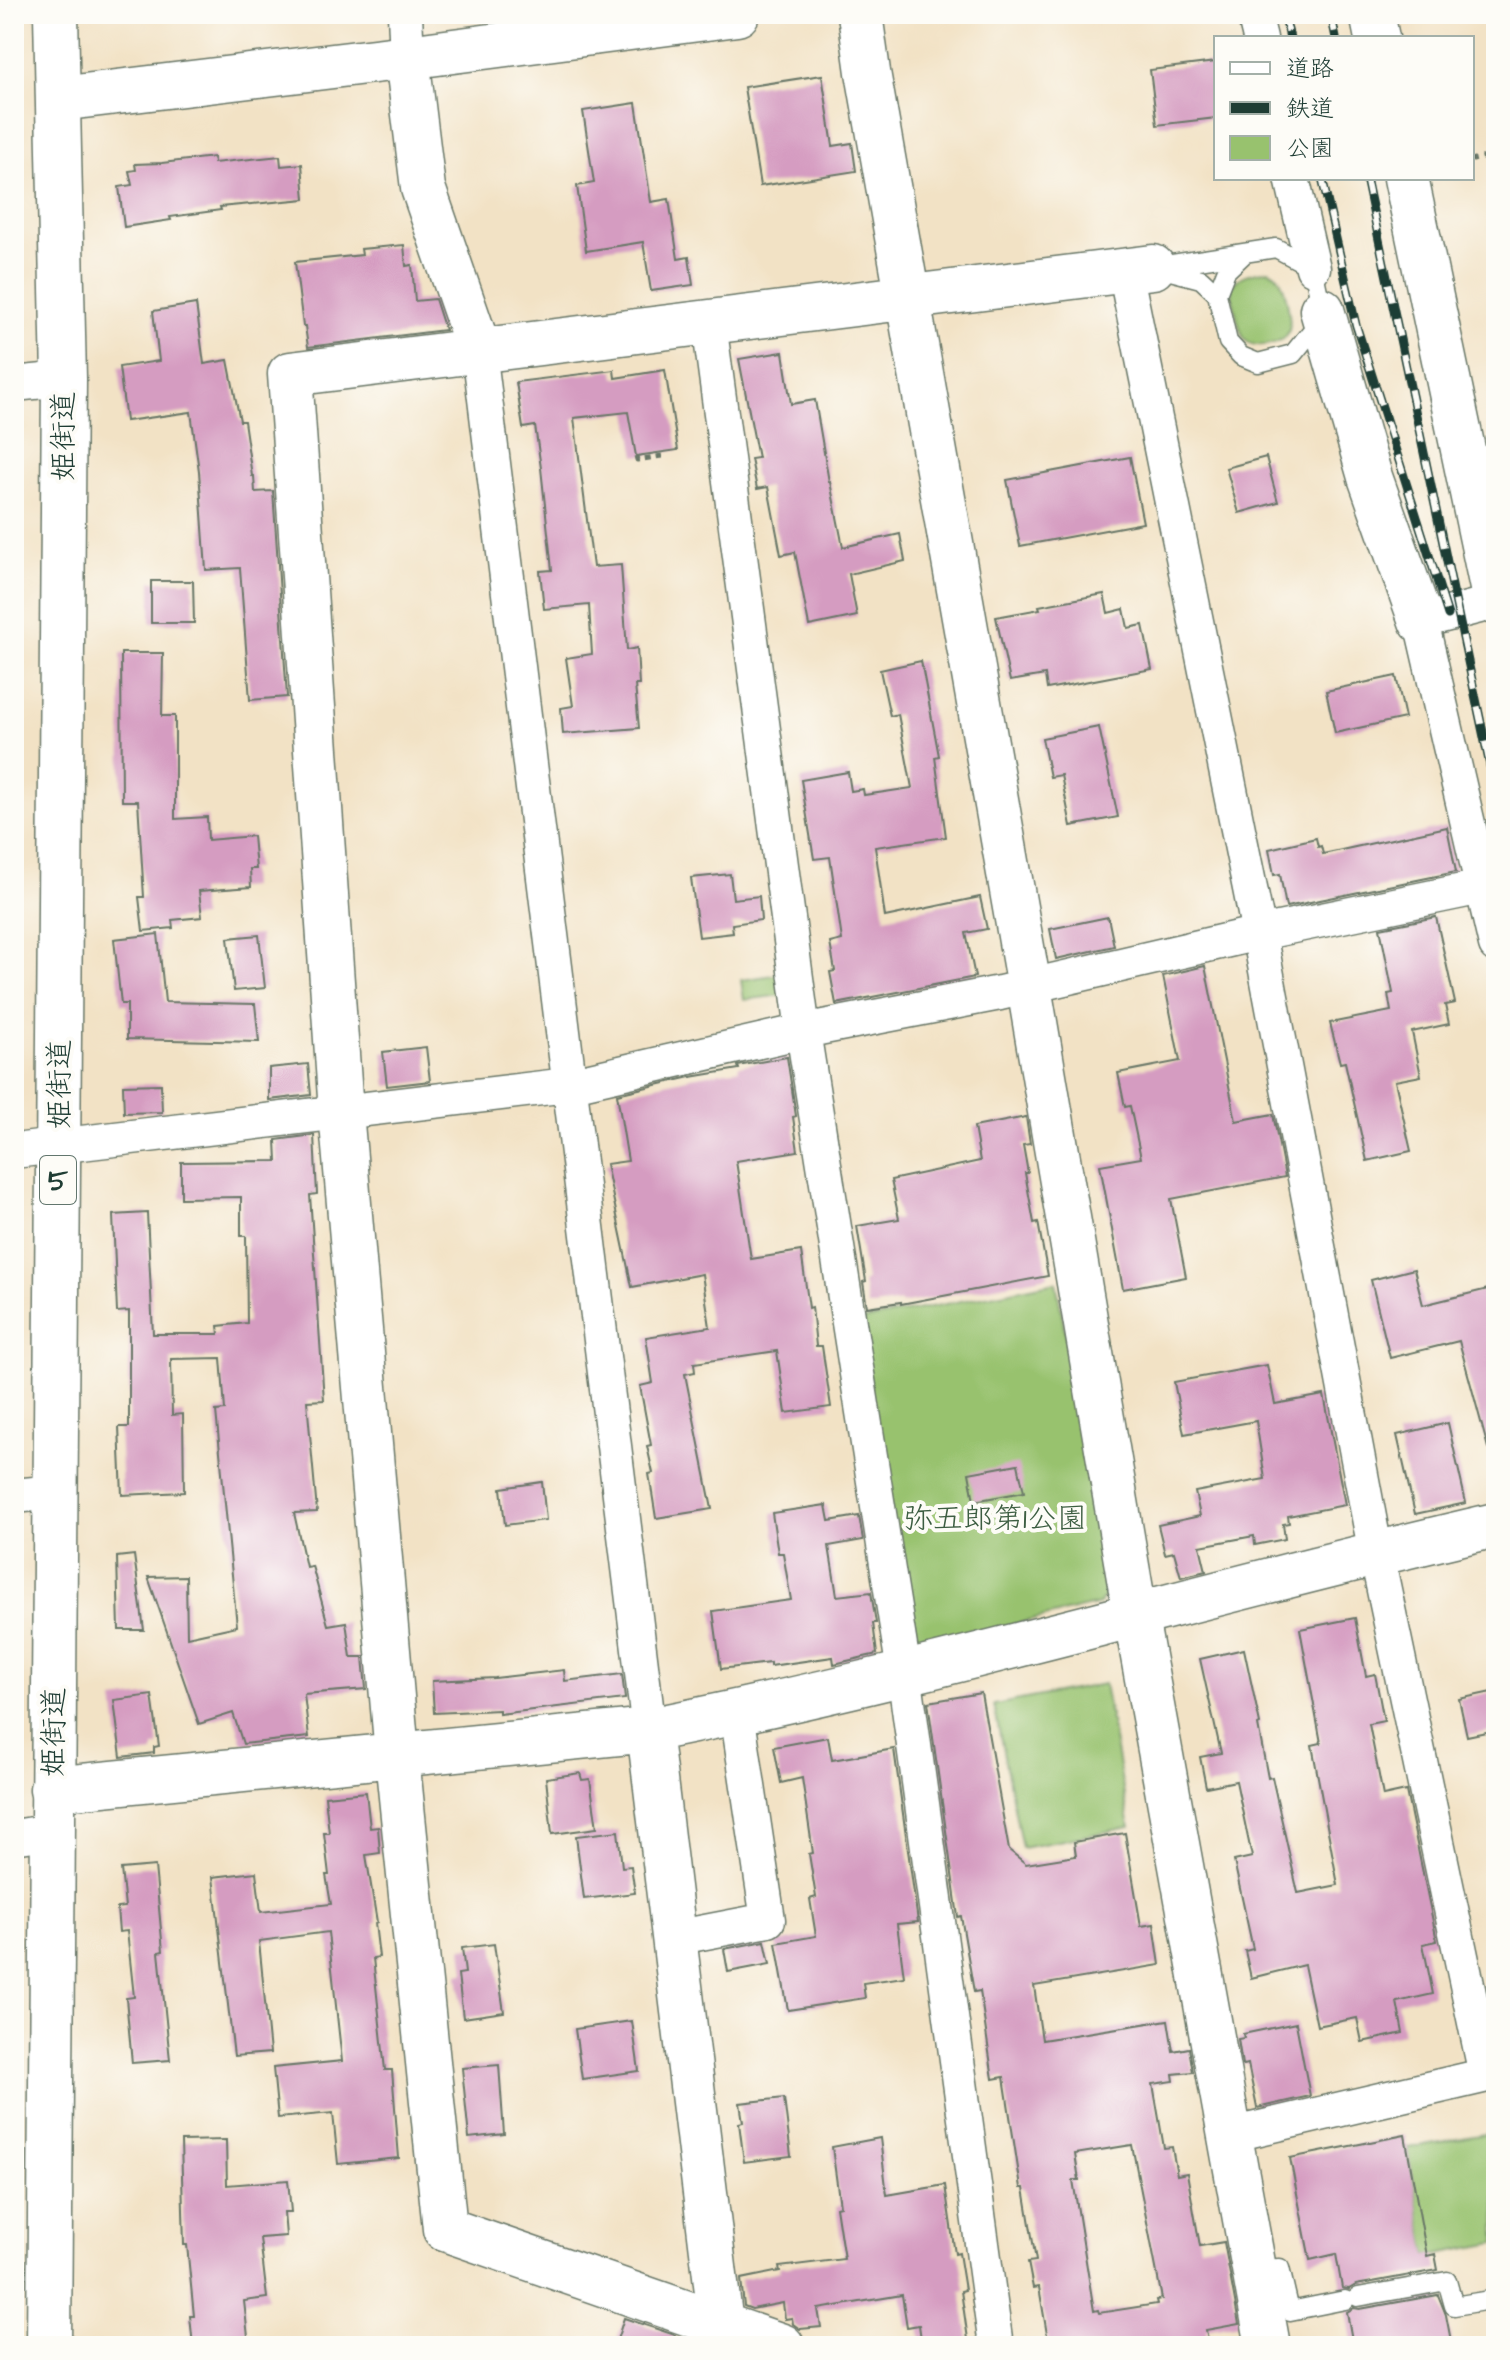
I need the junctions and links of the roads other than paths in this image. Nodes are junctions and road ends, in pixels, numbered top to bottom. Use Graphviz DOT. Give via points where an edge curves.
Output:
graph roads {
  1 [pos="56,14"];
  2 [pos="405,14"];
  3 [pos="737,14"];
  4 [pos="860,14"];
  5 [pos="1254,14"];
  6 [pos="1372,14"];
  7 [pos="1260,36"];
  8 [pos="1377,36"];
  9 [pos="407,57"];
  10 [pos="59,99"];
  11 [pos="1292,180"];
  12 [pos="1406,180"];
  13 [pos="1244,254"];
  14 [pos="1313,268"];
  15 [pos="1139,269"];
  16 [pos="1217,294"];
  17 [pos="908,298"];
  18 [pos="1322,310"];
  19 [pos="709,323"];
  20 [pos="479,350"];
  21 [pos="64,379"];
  22 [pos="14,384"];
  23 [pos="1496,603"];
  24 [pos="1421,621"];
  25 [pos="1482,887"];
  26 [pos="1259,933"];
  27 [pos="1496,945"];
  28 [pos="1029,987"];
  29 [pos="803,1031"];
  30 [pos="568,1085"];
  31 [pos="341,1112"];
  32 [pos="58,1147"];
  33 [pos="14,1151"];
  34 [pos="34,1494"];
  35 [pos="1496,1525"];
  36 [pos="1376,1553"];
  37 [pos="1136,1615"];
  38 [pos="904,1672"];
  39 [pos="737,1712"];
  40 [pos="649,1730"];
  41 [pos="397,1756"];
  42 [pos="39,1819"];
  43 [pos="674,1938"];
  44 [pos="1491,2074"];
  45 [pos="1230,2135"];
  46 [pos="1255,2269"];
  47 [pos="1496,2299"];
  48 [pos="719,2336"];
  49 [pos="49,2346"];
  50 [pos="782,2346"];
  51 [pos="996,2346"];
  52 [pos="1268,2346"];
  1 -- 10 [label="street, 姫街道 / 5"];
  2 -- 9 [label="street"];
  3 -- 9 [label="street"];
  4 -- 17 [label="street"];
  5 -- 7 [label="street"];
  6 -- 8 [label="street"];
  9 -- 10 [label="street"];
  9 -- 20 [label="street" via="423,188"];
  10 -- 21 [label="street, 姫街道 / 5"];
  11 -- 14 [label="street"];
  12 -- 23 [label="street"];
  13 -- 14 [label="lane" via="1276,248"];
  13 -- 15 [label="lane"];
  13 -- 16 [label="lane" via="1226,271"];
  14 -- 18 [label="lane"];
  15 -- 16 [label="lane" via="1201,279"];
  15 -- 17 [label="street"];
  15 -- 26 [label="street"];
  16 -- 18 [label="lane" via="1228,342 1241,356 1258,363 1293,354"];
  17 -- 19 [label="street"];
  17 -- 28 [label="street"];
  18 -- 24 [label="street" via="1370,477"];
  19 -- 20 [label="street"];
  19 -- 29 [label="street"];
  20 -- 30 [label="street"];
  20 -- 31 [label="street" via="290,374"];
  21 -- 22 [label="street"];
  21 -- 32 [label="street, 姫街道 / 5"];
  23 -- 24 [label="street"];
  24 -- 25 [label="street"];
  25 -- 26 [label="street"];
  25 -- 27 [label="street"];
  26 -- 28 [label="street"];
  26 -- 36 [label="street"];
  28 -- 29 [label="street"];
  28 -- 37 [label="street"];
  29 -- 30 [label="street"];
  29 -- 38 [label="street"];
  30 -- 31 [label="street"];
  30 -- 40 [label="street"];
  31 -- 32 [label="street"];
  31 -- 41 [label="street"];
  32 -- 33 [label="street"];
  32 -- 34 [label="street, 姫街道 / 5"];
  34 -- 42 [label="street, 姫街道 / 5"];
  35 -- 36 [label="street"];
  36 -- 37 [label="street"];
  36 -- 44 [label="street"];
  37 -- 38 [label="street"];
  37 -- 45 [label="street"];
  38 -- 39 [label="street"];
  38 -- 51 [label="street"];
  39 -- 40 [label="street"];
  39 -- 43 [label="street" via="768,1920"];
  40 -- 41 [label="street"];
  40 -- 43 [label="street"];
  41 -- 42 [label="street"];
  41 -- 48 [label="street" via="445,2229"];
  42 -- 49 [label="street, 姫街道 / 5" via="52,2198"];
  43 -- 48 [label="street"];
  44 -- 45 [label="street"];
  45 -- 46 [label="street"];
  46 -- 47 [label="lane" via="1280,2268 1290,2311 1447,2281 1454,2306"];
  46 -- 52 [label="street"];
  48 -- 50 [label="street"];
}
